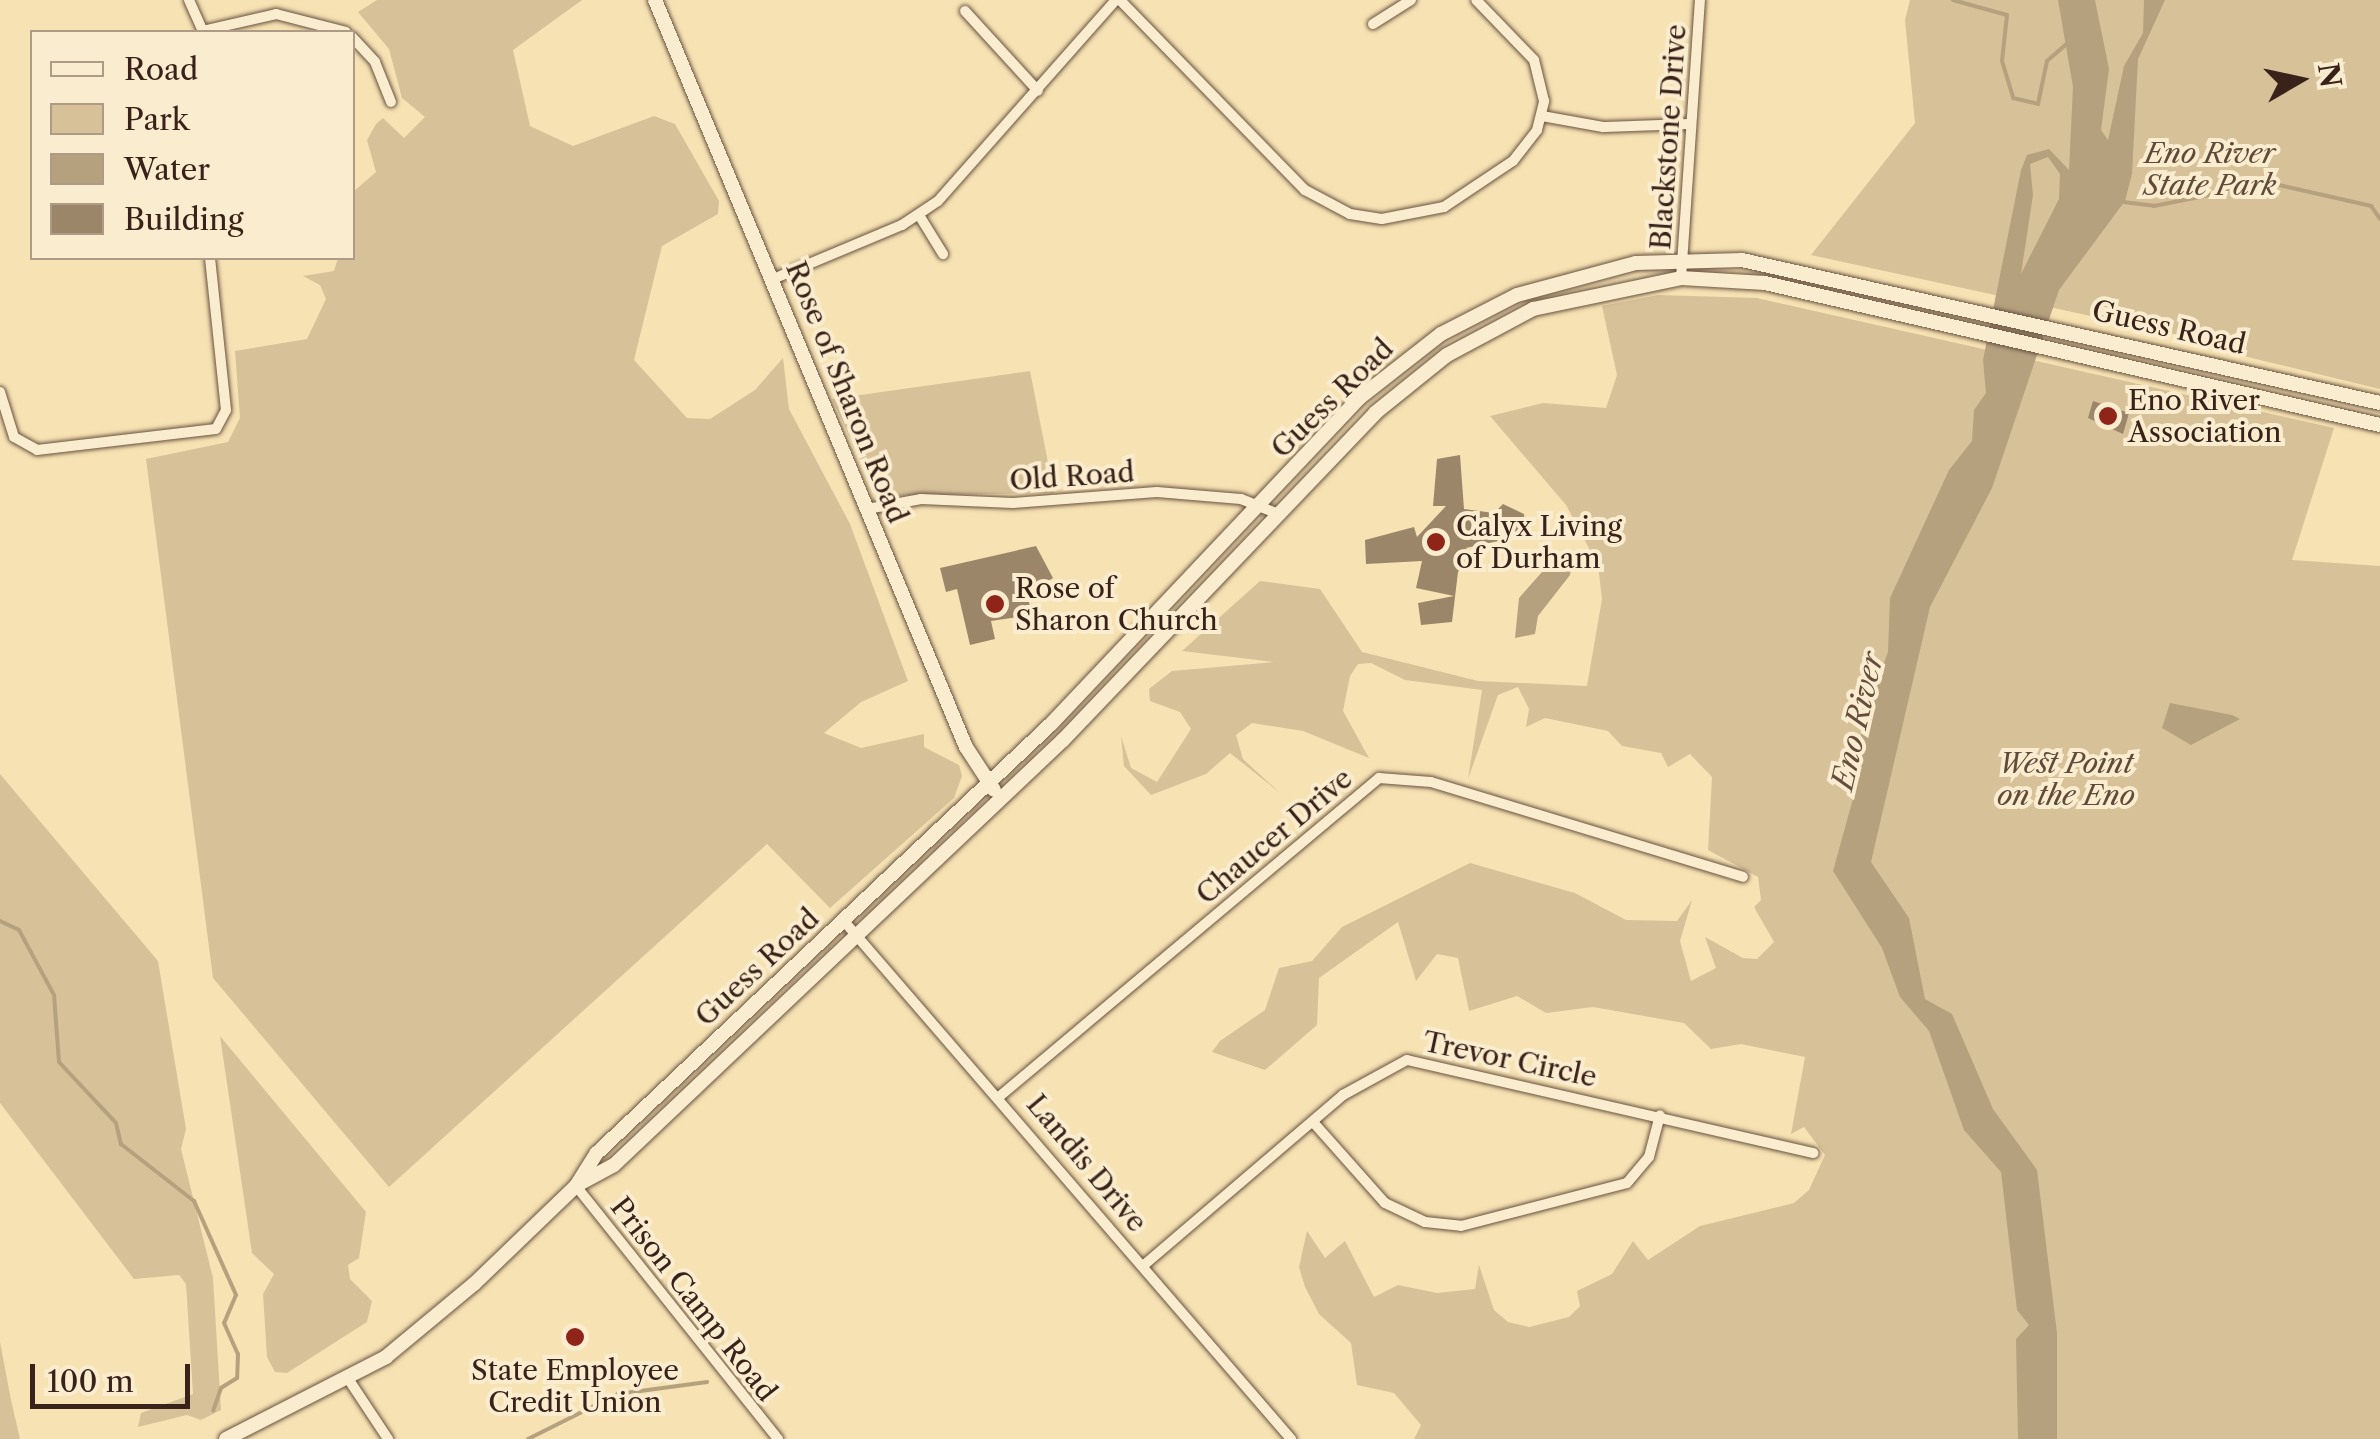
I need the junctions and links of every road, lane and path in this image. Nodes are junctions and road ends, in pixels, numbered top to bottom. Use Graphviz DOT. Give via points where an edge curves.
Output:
graph roads {
  1 [pos="190,0"];
  2 [pos="654,0"];
  3 [pos="1118,0"];
  4 [pos="1410,0"];
  5 [pos="1476,0"];
  6 [pos="1700,0"];
  7 [pos="965,12"];
  8 [pos="1373,24"];
  9 [pos="201,30"];
  10 [pos="210,30"];
  11 [pos="338,30"];
  12 [pos="355,40"];
  13 [pos="1038,92"];
  14 [pos="391,102"];
  15 [pos="1542,116"];
  16 [pos="1690,124"];
  17 [pos="919,215"];
  18 [pos="943,254"];
  19 [pos="1682,258"];
  20 [pos="210,260"];
  21 [pos="1682,278"];
  22 [pos="773,280"];
  23 [pos="0,392"];
  24 [pos="2380,403"];
  25 [pos="2380,426"];
  26 [pos="1258,506"];
  27 [pos="867,509"];
  28 [pos="1278,514"];
  29 [pos="988,784"];
  30 [pos="1001,797"];
  31 [pos="1742,877"];
  32 [pos="844,920"];
  33 [pos="859,932"];
  34 [pos="1000,1096"];
  35 [pos="1660,1115"];
  36 [pos="1313,1122"];
  37 [pos="1813,1152"];
  38 [pos="576,1186"];
  39 [pos="1144,1265"];
  40 [pos="349,1380"];
  41 [pos="226,1439"];
  42 [pos="388,1439"];
  43 [pos="778,1439"];
  44 [pos="1291,1439"];
  1 -- 9 [label="street"];
  2 -- 22 [label="main road, Rose of Sharon Road"];
  3 -- 13 [label="street"];
  3 -- 15 [label="street" via="1305,190 1350,214 1400,218 1444,207 1513,161"];
  4 -- 8 [label="street"];
  5 -- 15 [label="street" via="1534,60"];
  6 -- 16 [label="street, Blackstone Drive"];
  7 -- 13 [label="street"];
  10 -- 11 [label="street" via="276,14"];
  12 -- 14 [label="street" via="375,62"];
  13 -- 17 [label="street" via="958,185"];
  15 -- 16 [label="street" via="1603,127"];
  16 -- 19 [label="street, Blackstone Drive"];
  17 -- 18 [label="street"];
  17 -- 22 [label="street"];
  19 -- 21 [label="street, Blackstone Drive"];
  19 -- 24 [label="main road, Guess Road" via="1775,265"];
  19 -- 26 [label="main road, Guess Road" via="1561,279 1441,334 1358,399"];
  20 -- 23 [label="street" via="226,400 221,425 38,450 14,438"];
  21 -- 25 [label="main road, Guess Road" via="1820,292"];
  21 -- 28 [label="main road, Guess Road" via="1533,309 1447,355 1375,413"];
  22 -- 27 [label="main road, Rose of Sharon Road"];
  26 -- 27 [label="street, Old Road" via="1158,492 1013,503 921,499"];
  26 -- 28 [label="street, Old Road"];
  26 -- 29 [label="main road, Guess Road"];
  27 -- 29 [label="main road, Rose of Sharon Road"];
  28 -- 30 [label="main road, Guess Road"];
  29 -- 30 [label="main road, Rose of Sharon Road"];
  29 -- 32 [label="main road, Guess Road"];
  30 -- 33 [label="main road, Guess Road"];
  31 -- 34 [label="street, Chaucer Drive" via="1430,782 1379,778"];
  32 -- 33 [label="street, Landis Drive"];
  32 -- 38 [label="main road, Guess Road" via="597,1153"];
  33 -- 34 [label="street, Landis Drive"];
  33 -- 38 [label="main road, Guess Road" via="614,1165"];
  34 -- 39 [label="street, Landis Drive"];
  35 -- 36 [label="street, Trevor Circle" via="1422,1059 1384,1067"];
  35 -- 36 [label="street" via="1650,1157 1627,1183 1461,1226 1426,1222 1384,1203"];
  35 -- 37 [label="street, Trevor Circle"];
  36 -- 39 [label="street, Trevor Circle"];
  38 -- 40 [label="main road, Guess Road" via="415,1335"];
  38 -- 43 [label="street, Prison Camp Road"];
  39 -- 44 [label="street, Landis Drive"];
  40 -- 41 [label="main road, Guess Road"];
  40 -- 42 [label="street"];
}
